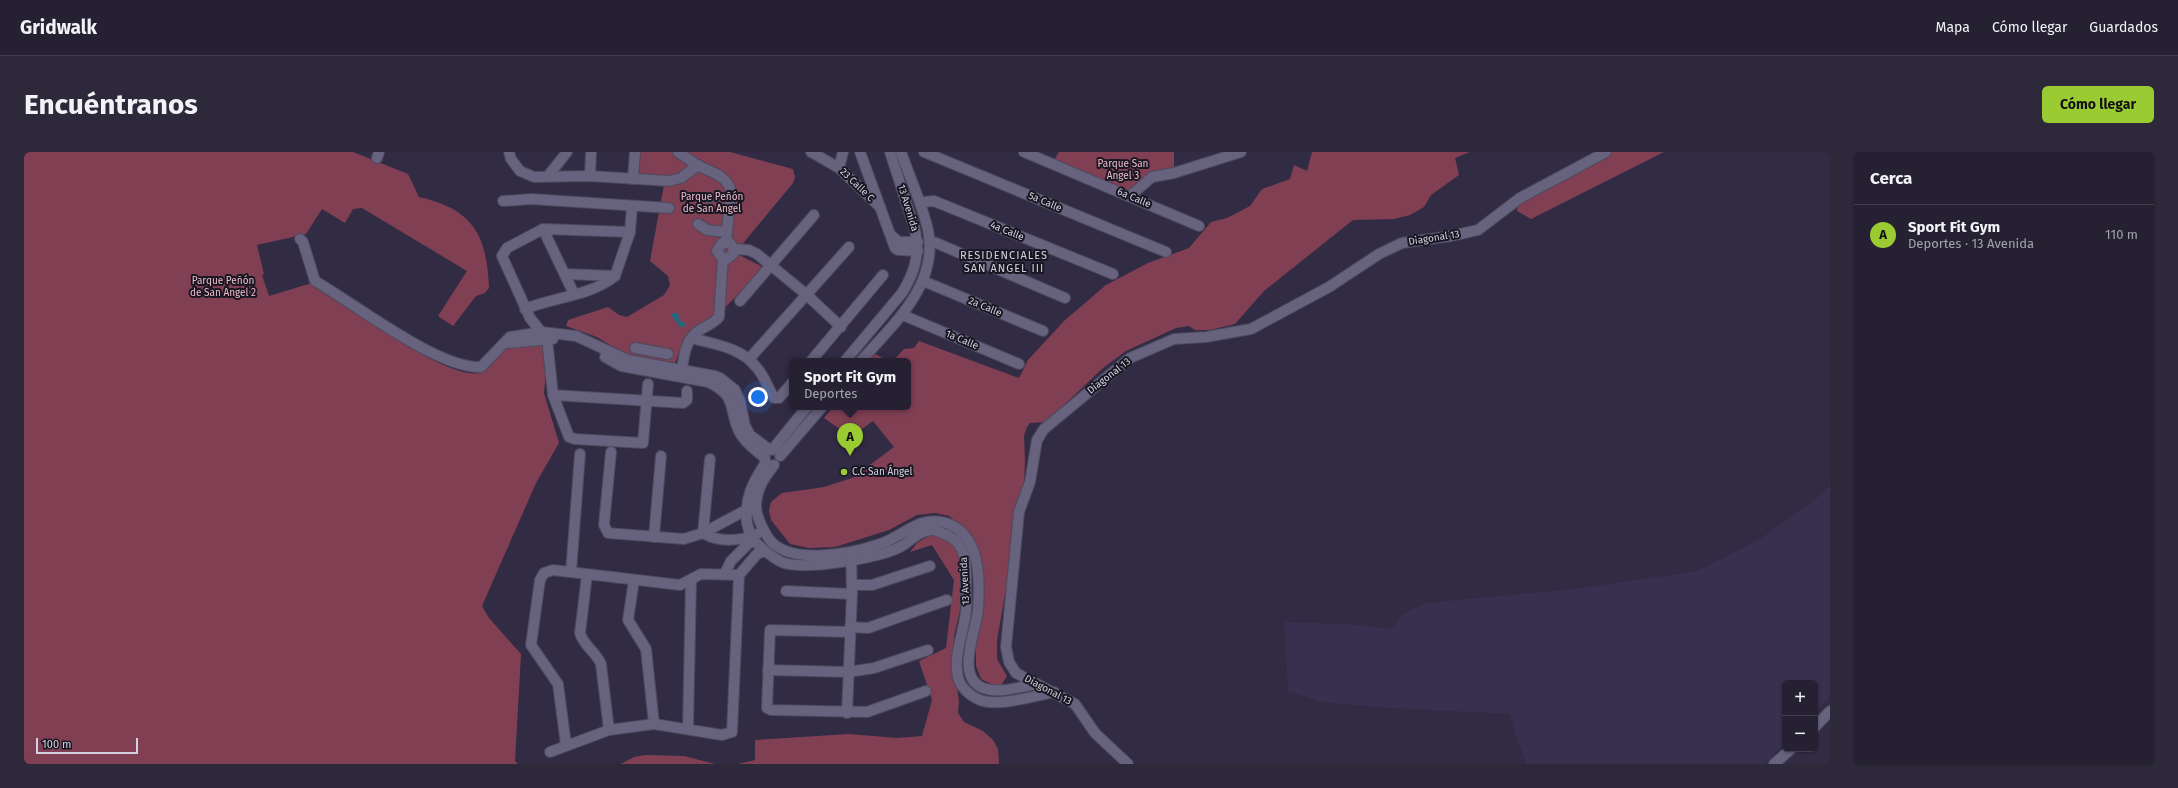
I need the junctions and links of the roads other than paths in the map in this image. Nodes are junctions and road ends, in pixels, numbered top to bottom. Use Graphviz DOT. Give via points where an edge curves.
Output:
graph roads {
  1 [pos="509,152"];
  2 [pos="567,152"];
  3 [pos="591,152"];
  4 [pos="635,152"];
  5 [pos="678,152"];
  6 [pos="811,152"];
  7 [pos="843,152"];
  8 [pos="860,152"];
  9 [pos="892,152"];
  10 [pos="901,152"];
  11 [pos="906,152"];
  12 [pos="924,152"];
  13 [pos="1025,152"];
  14 [pos="1242,152"];
  15 [pos="1606,152"];
  16 [pos="698,165"];
  17 [pos="839,168"];
  18 [pos="548,176"];
  19 [pos="590,176"];
  20 [pos="633,179"];
  21 [pos="1130,196"];
  22 [pos="503,201"];
  23 [pos="923,202"];
  24 [pos="632,206"];
  25 [pos="670,208"];
  26 [pos="881,208"];
  27 [pos="814,215"];
  28 [pos="698,224"];
  29 [pos="1199,226"];
  30 [pos="543,228"];
  31 [pos="630,232"];
  32 [pos="727,232"];
  33 [pos="300,239"];
  34 [pos="934,242"];
  35 [pos="918,246"];
  36 [pos="849,247"];
  37 [pos="1166,252"];
  38 [pos="729,253"];
  39 [pos="769,268"];
  40 [pos="565,274"];
  41 [pos="1113,274"];
  42 [pos="883,275"];
  43 [pos="615,276"];
  44 [pos="928,283"];
  45 [pos="574,294"];
  46 [pos="805,297"];
  47 [pos="1065,298"];
  48 [pos="740,301"];
  49 [pos="526,309"];
  50 [pos="905,316"];
  51 [pos="839,329"];
  52 [pos="1043,331"];
  53 [pos="545,336"];
  54 [pos="692,338"];
  55 [pos="873,348"];
  56 [pos="668,354"];
  57 [pos="814,358"];
  58 [pos="848,358"];
  59 [pos="864,358"];
  60 [pos="749,359"];
  61 [pos="1019,364"];
  62 [pos="640,367"];
  63 [pos="681,373"];
  64 [pos="648,384"];
  65 [pos="789,386"];
  66 [pos="687,391"];
  67 [pos="553,395"];
  68 [pos="647,401"];
  69 [pos="805,410"];
  70 [pos="819,410"];
  71 [pos="611,452"];
  72 [pos="580,454"];
  73 [pos="662,456"];
  74 [pos="771,457"];
  75 [pos="710,459"];
  76 [pos="756,509"];
  77 [pos="746,510"];
  78 [pos="764,530"];
  79 [pos="703,534"];
  80 [pos="654,537"];
  81 [pos="752,538"];
  82 [pos="765,551"];
  83 [pos="851,555"];
  84 [pos="833,558"];
  85 [pos="930,566"];
  86 [pos="571,572"];
  87 [pos="725,573"];
  88 [pos="587,575"];
  89 [pos="738,575"];
  90 [pos="634,580"];
  91 [pos="691,581"];
  92 [pos="852,589"];
  93 [pos="786,591"];
  94 [pos="947,600"];
  95 [pos="850,630"];
  96 [pos="928,650"];
  97 [pos="768,670"];
  98 [pos="848,672"];
  99 [pos="1036,684"];
  100 [pos="926,691"];
  101 [pos="1054,692"];
  102 [pos="1830,711"];
  103 [pos="847,713"];
  104 [pos="654,724"];
  105 [pos="1818,724"];
  106 [pos="688,728"];
  107 [pos="609,730"];
  108 [pos="566,745"];
  109 [pos="550,752"];
  110 [pos="1788,752"];
  111 [pos="1128,764"];
  112 [pos="1774,764"];
  1 -- 18 [label="street" via="520,171 534,177"];
  2 -- 18 [label="street"];
  3 -- 19 [label="street"];
  4 -- 20 [label="street"];
  5 -- 16 [label="street"];
  6 -- 17 [label="street, 23 Calle C"];
  7 -- 17 [label="street"];
  8 -- 26 [label="street"];
  9 -- 35 [label="street, 13 Avenida"];
  10 -- 55 [label="street, 13 Avenida" via="928,229 930,255 924,281 914,298"];
  11 -- 23 [label="street"];
  12 -- 37 [label="street, 5a Calle"];
  13 -- 21 [label="street, 6a Calle"];
  14 -- 21 [label="street" via="1174,173 1152,177"];
  15 -- 99 [label="street, Diagonal 13" via="1520,198 1478,230 1402,243 1379,254 1329,288 1251,329 1206,337 1174,339 1130,358 1044,428 1037,440 1030,482 1019,512 1006,647 1009,662 1016,673"];
  16 -- 20 [label="street" via="676,180"];
  16 -- 32 [label="street" via="716,173 728,183 731,191"];
  17 -- 26 [label="street, 23 Calle C"];
  18 -- 19 [label="street"];
  19 -- 20 [label="street"];
  21 -- 29 [label="street, 6a Calle"];
  22 -- 24 [label="street" via="531,199"];
  23 -- 34 [label="street"];
  23 -- 41 [label="street, 4a Calle" via="934,201"];
  24 -- 25 [label="street"];
  24 -- 31 [label="street"];
  26 -- 35 [label="street" via="892,236 899,242"];
  27 -- 39 [label="street"];
  28 -- 32 [label="street" via="707,230"];
  30 -- 31 [label="street"];
  30 -- 40 [label="street"];
  30 -- 49 [label="street" via="507,248 502,256"];
  31 -- 43 [label="street"];
  32 -- 38 [label="street"];
  33 -- 53 [label="street" via="315,281 416,345 454,362 481,367 503,343"];
  34 -- 44 [label="street"];
  34 -- 47 [label="street"];
  35 -- 58 [label="street, 13 Avenida" via="914,268 902,293"];
  36 -- 46 [label="street"];
  38 -- 39 [label="street" via="747,255"];
  38 -- 54 [label="street" via="725,314 722,322 700,337"];
  39 -- 46 [label="street"];
  39 -- 48 [label="street"];
  40 -- 43 [label="street"];
  40 -- 45 [label="street"];
  42 -- 51 [label="street"];
  43 -- 45 [label="street" via="593,289"];
  44 -- 50 [label="street"];
  44 -- 52 [label="street, 2a Calle"];
  45 -- 49 [label="street" via="541,302"];
  46 -- 51 [label="street"];
  46 -- 60 [label="street"];
  49 -- 53 [label="street"];
  50 -- 55 [label="street" via="884,342"];
  50 -- 61 [label="street, 1a Calle"];
  51 -- 57 [label="street"];
  53 -- 62 [label="street" via="573,342 599,352 621,366"];
  53 -- 67 [label="street"];
  54 -- 60 [label="street" via="727,347"];
  54 -- 63 [label="street" via="686,347"];
  55 -- 59 [label="street, 13 Avenida"];
  56 -- 62 [label="street" via="640,349"];
  60 -- 65 [label="street" via="768,383 774,398 779,398"];
  62 -- 63 [label="street"];
  63 -- 74 [label="street" via="719,387 730,400 737,428 743,439"];
  64 -- 68 [label="street"];
  66 -- 68 [label="street" via="686,402"];
  67 -- 68 [label="street"];
  67 -- 68 [label="street" via="569,437 639,444 643,443 644,439"];
  69 -- 74 [label="street, 13 Avenida"];
  70 -- 74 [label="street, 13 Avenida"];
  71 -- 80 [label="street" via="605,530 608,533"];
  72 -- 86 [label="street"];
  73 -- 80 [label="street"];
  74 -- 76 [label="street, 13 Avenida" via="759,485"];
  74 -- 77 [label="street, 13 Avenida" via="752,483"];
  75 -- 79 [label="street"];
  76 -- 77 [label="street"];
  76 -- 78 [label="street, 13 Avenida"];
  77 -- 79 [label="street"];
  77 -- 81 [label="street, 13 Avenida"];
  78 -- 81 [label="street"];
  78 -- 84 [label="street, 13 Avenida" via="770,542 781,550 795,555"];
  79 -- 80 [label="street" via="684,539"];
  79 -- 81 [label="street" via="723,539"];
  81 -- 82 [label="street, 13 Avenida"];
  81 -- 87 [label="street" via="731,561"];
  82 -- 84 [label="street, 13 Avenida" via="783,563 798,566"];
  82 -- 89 [label="street" via="757,554"];
  83 -- 84 [label="street, 13 Avenida"];
  83 -- 92 [label="street"];
  83 -- 99 [label="street, 13 Avenida" via="931,520 948,524 962,532 971,544 976,560 978,611 968,656 970,674 974,682 982,688 999,691"];
  83 -- 101 [label="street, 13 Avenida" via="880,554 900,547 916,535 931,530 956,540 966,561 966,610 957,658 958,677 964,690 979,700 994,703"];
  85 -- 92 [label="street"];
  86 -- 88 [label="street"];
  86 -- 108 [label="street" via="553,570 544,573 540,580 531,645 558,684"];
  87 -- 89 [label="street"];
  87 -- 91 [label="street" via="701,574"];
  88 -- 90 [label="street"];
  88 -- 107 [label="street" via="580,633 601,664"];
  89 -- 106 [label="street" via="732,732 722,735"];
  90 -- 91 [label="street" via="680,585"];
  90 -- 104 [label="street" via="628,620 646,649"];
  91 -- 106 [label="street"];
  92 -- 93 [label="street"];
  92 -- 95 [label="street"];
  94 -- 95 [label="street" via="868,628"];
  95 -- 97 [label="street" via="770,630"];
  95 -- 98 [label="street"];
  96 -- 98 [label="street" via="874,668"];
  97 -- 98 [label="street"];
  97 -- 103 [label="street" via="767,708"];
  98 -- 103 [label="street"];
  99 -- 101 [label="street, Diagonal 13"];
  100 -- 103 [label="street" via="867,712"];
  101 -- 111 [label="street, Diagonal 13" via="1074,704 1095,733"];
  102 -- 105 [label="street"];
  104 -- 106 [label="street"];
  104 -- 107 [label="street"];
  107 -- 108 [label="street"];
  108 -- 109 [label="street"];
  110 -- 112 [label="street"];
}
